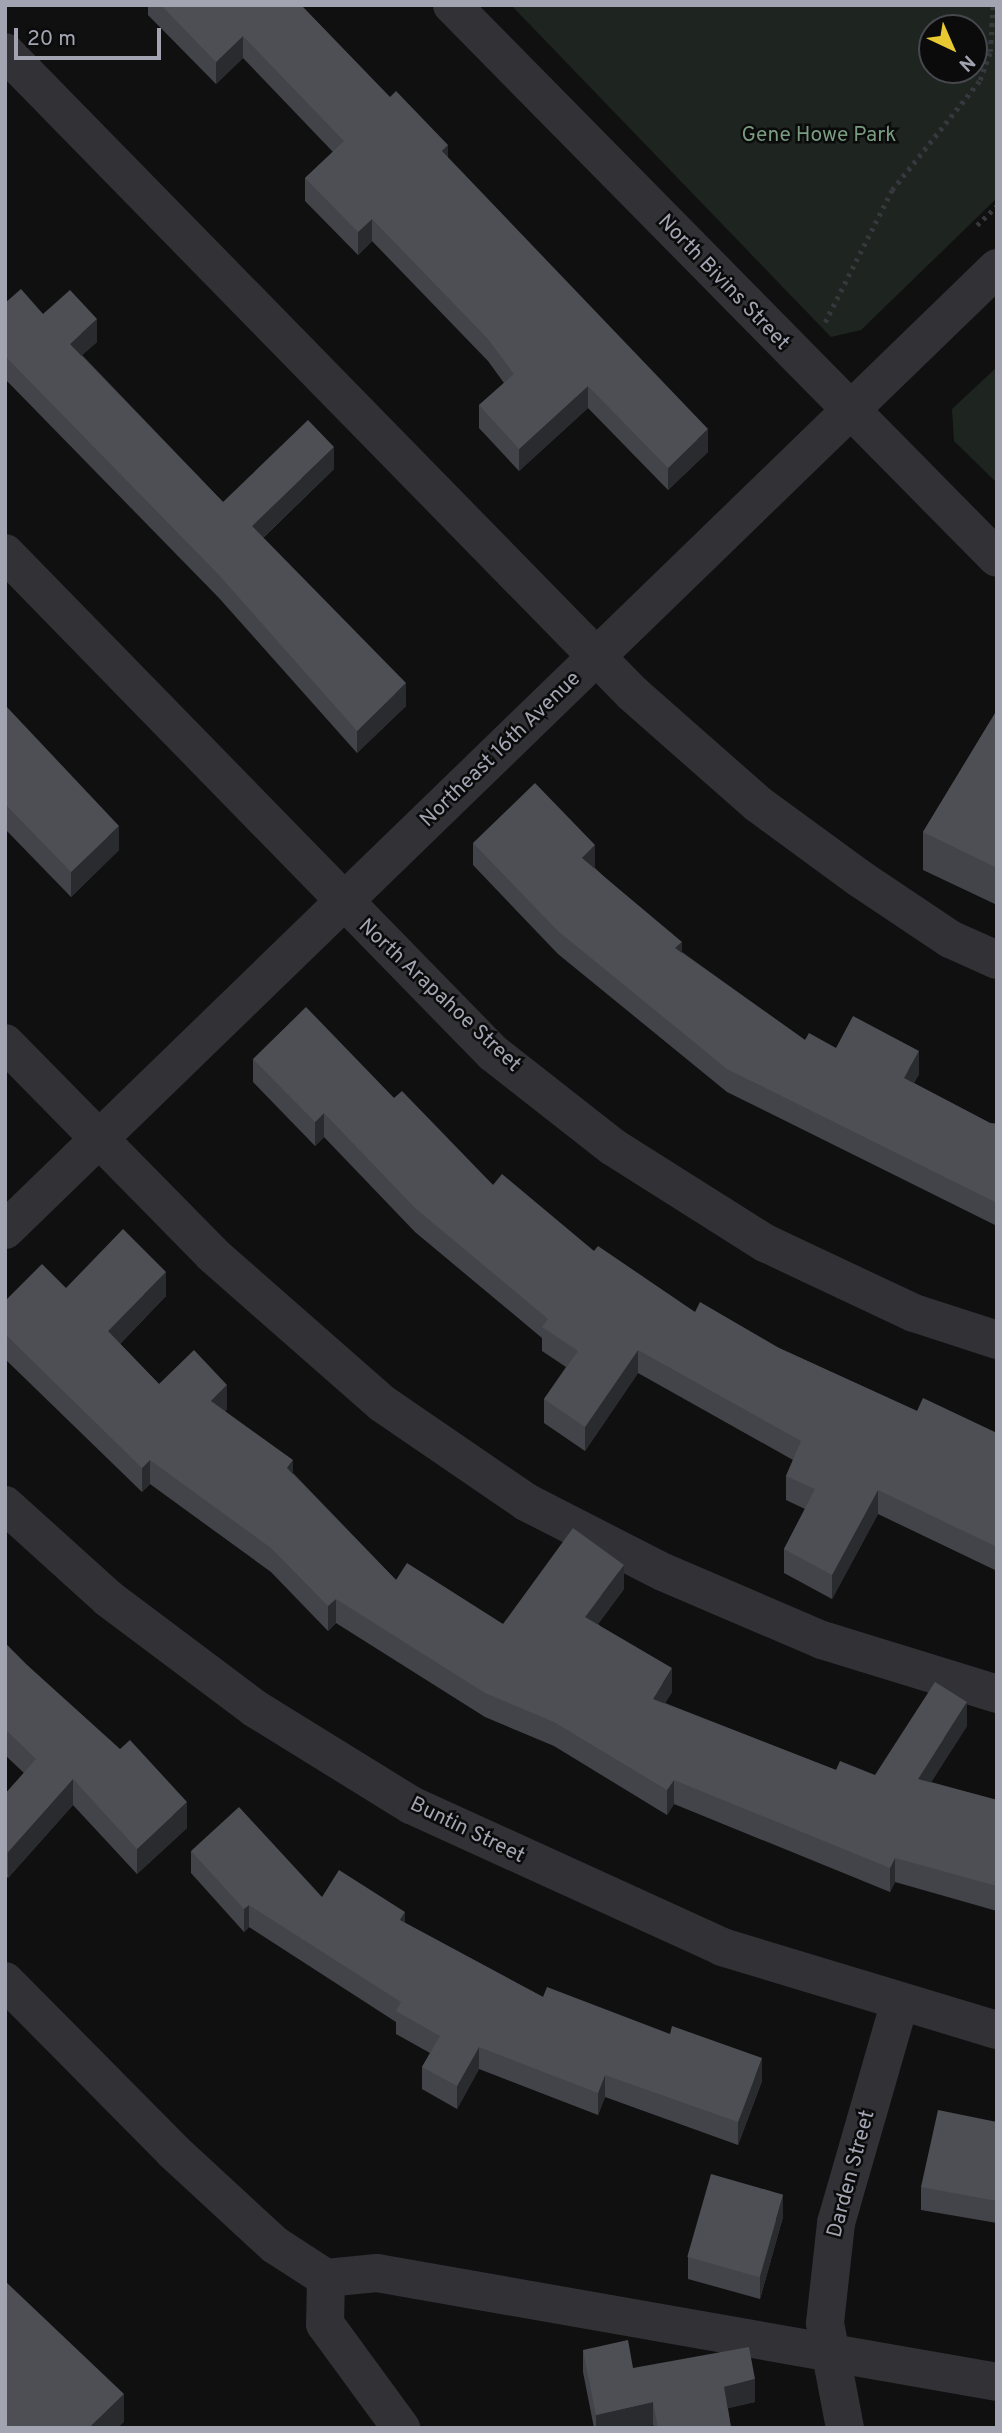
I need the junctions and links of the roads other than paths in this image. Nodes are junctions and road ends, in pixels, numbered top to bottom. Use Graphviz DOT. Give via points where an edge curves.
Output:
graph roads {
  1 [pos="452,5"];
  2 [pos="5,52"];
  3 [pos="997,268"];
  4 [pos="849,411"];
  5 [pos="5,553"];
  6 [pos="997,558"];
  7 [pos="596,658"];
  8 [pos="342,904"];
  9 [pos="997,960"];
  10 [pos="5,1043"];
  11 [pos="99,1139"];
  12 [pos="5,1230"];
  13 [pos="997,1340"];
  14 [pos="5,1505"];
  15 [pos="997,1694"];
  16 [pos="5,1981"];
  17 [pos="898,2006"];
  18 [pos="997,2030"];
  19 [pos="326,2278"];
  20 [pos="830,2356"];
  21 [pos="997,2382"];
  22 [pos="401,2428"];
  23 [pos="845,2428"];
  1 -- 4 [label="street, North Bivins Street"];
  2 -- 7 [label="street"];
  3 -- 4 [label="street, Northeast 16th Avenue"];
  4 -- 6 [label="street, North Bivins Street"];
  4 -- 7 [label="street, Northeast 16th Avenue"];
  5 -- 8 [label="street, North Arapahoe Street"];
  7 -- 8 [label="street, Northeast 16th Avenue"];
  7 -- 9 [label="street" via="758,804 950,939"];
  8 -- 11 [label="street, Northeast 16th Avenue"];
  8 -- 13 [label="street, North Arapahoe Street" via="493,1053 613,1147 765,1243 914,1313"];
  10 -- 11 [label="street"];
  11 -- 12 [label="street, Northeast 16th Avenue"];
  11 -- 15 [label="street" via="212,1254 383,1404 526,1502 663,1572 822,1640"];
  14 -- 17 [label="street, Buntin Street" via="109,1599 243,1700 411,1805 722,1947"];
  16 -- 19 [label="street" via="183,2161 275,2245"];
  17 -- 18 [label="street, Buntin Street"];
  17 -- 20 [label="street, Darden Street" via="836,2223 825,2323"];
  19 -- 20 [label="street" via="377,2273"];
  19 -- 22 [label="street" via="325,2324"];
  20 -- 21 [label="street"];
  20 -- 23 [label="street, Darden Street"];
}
